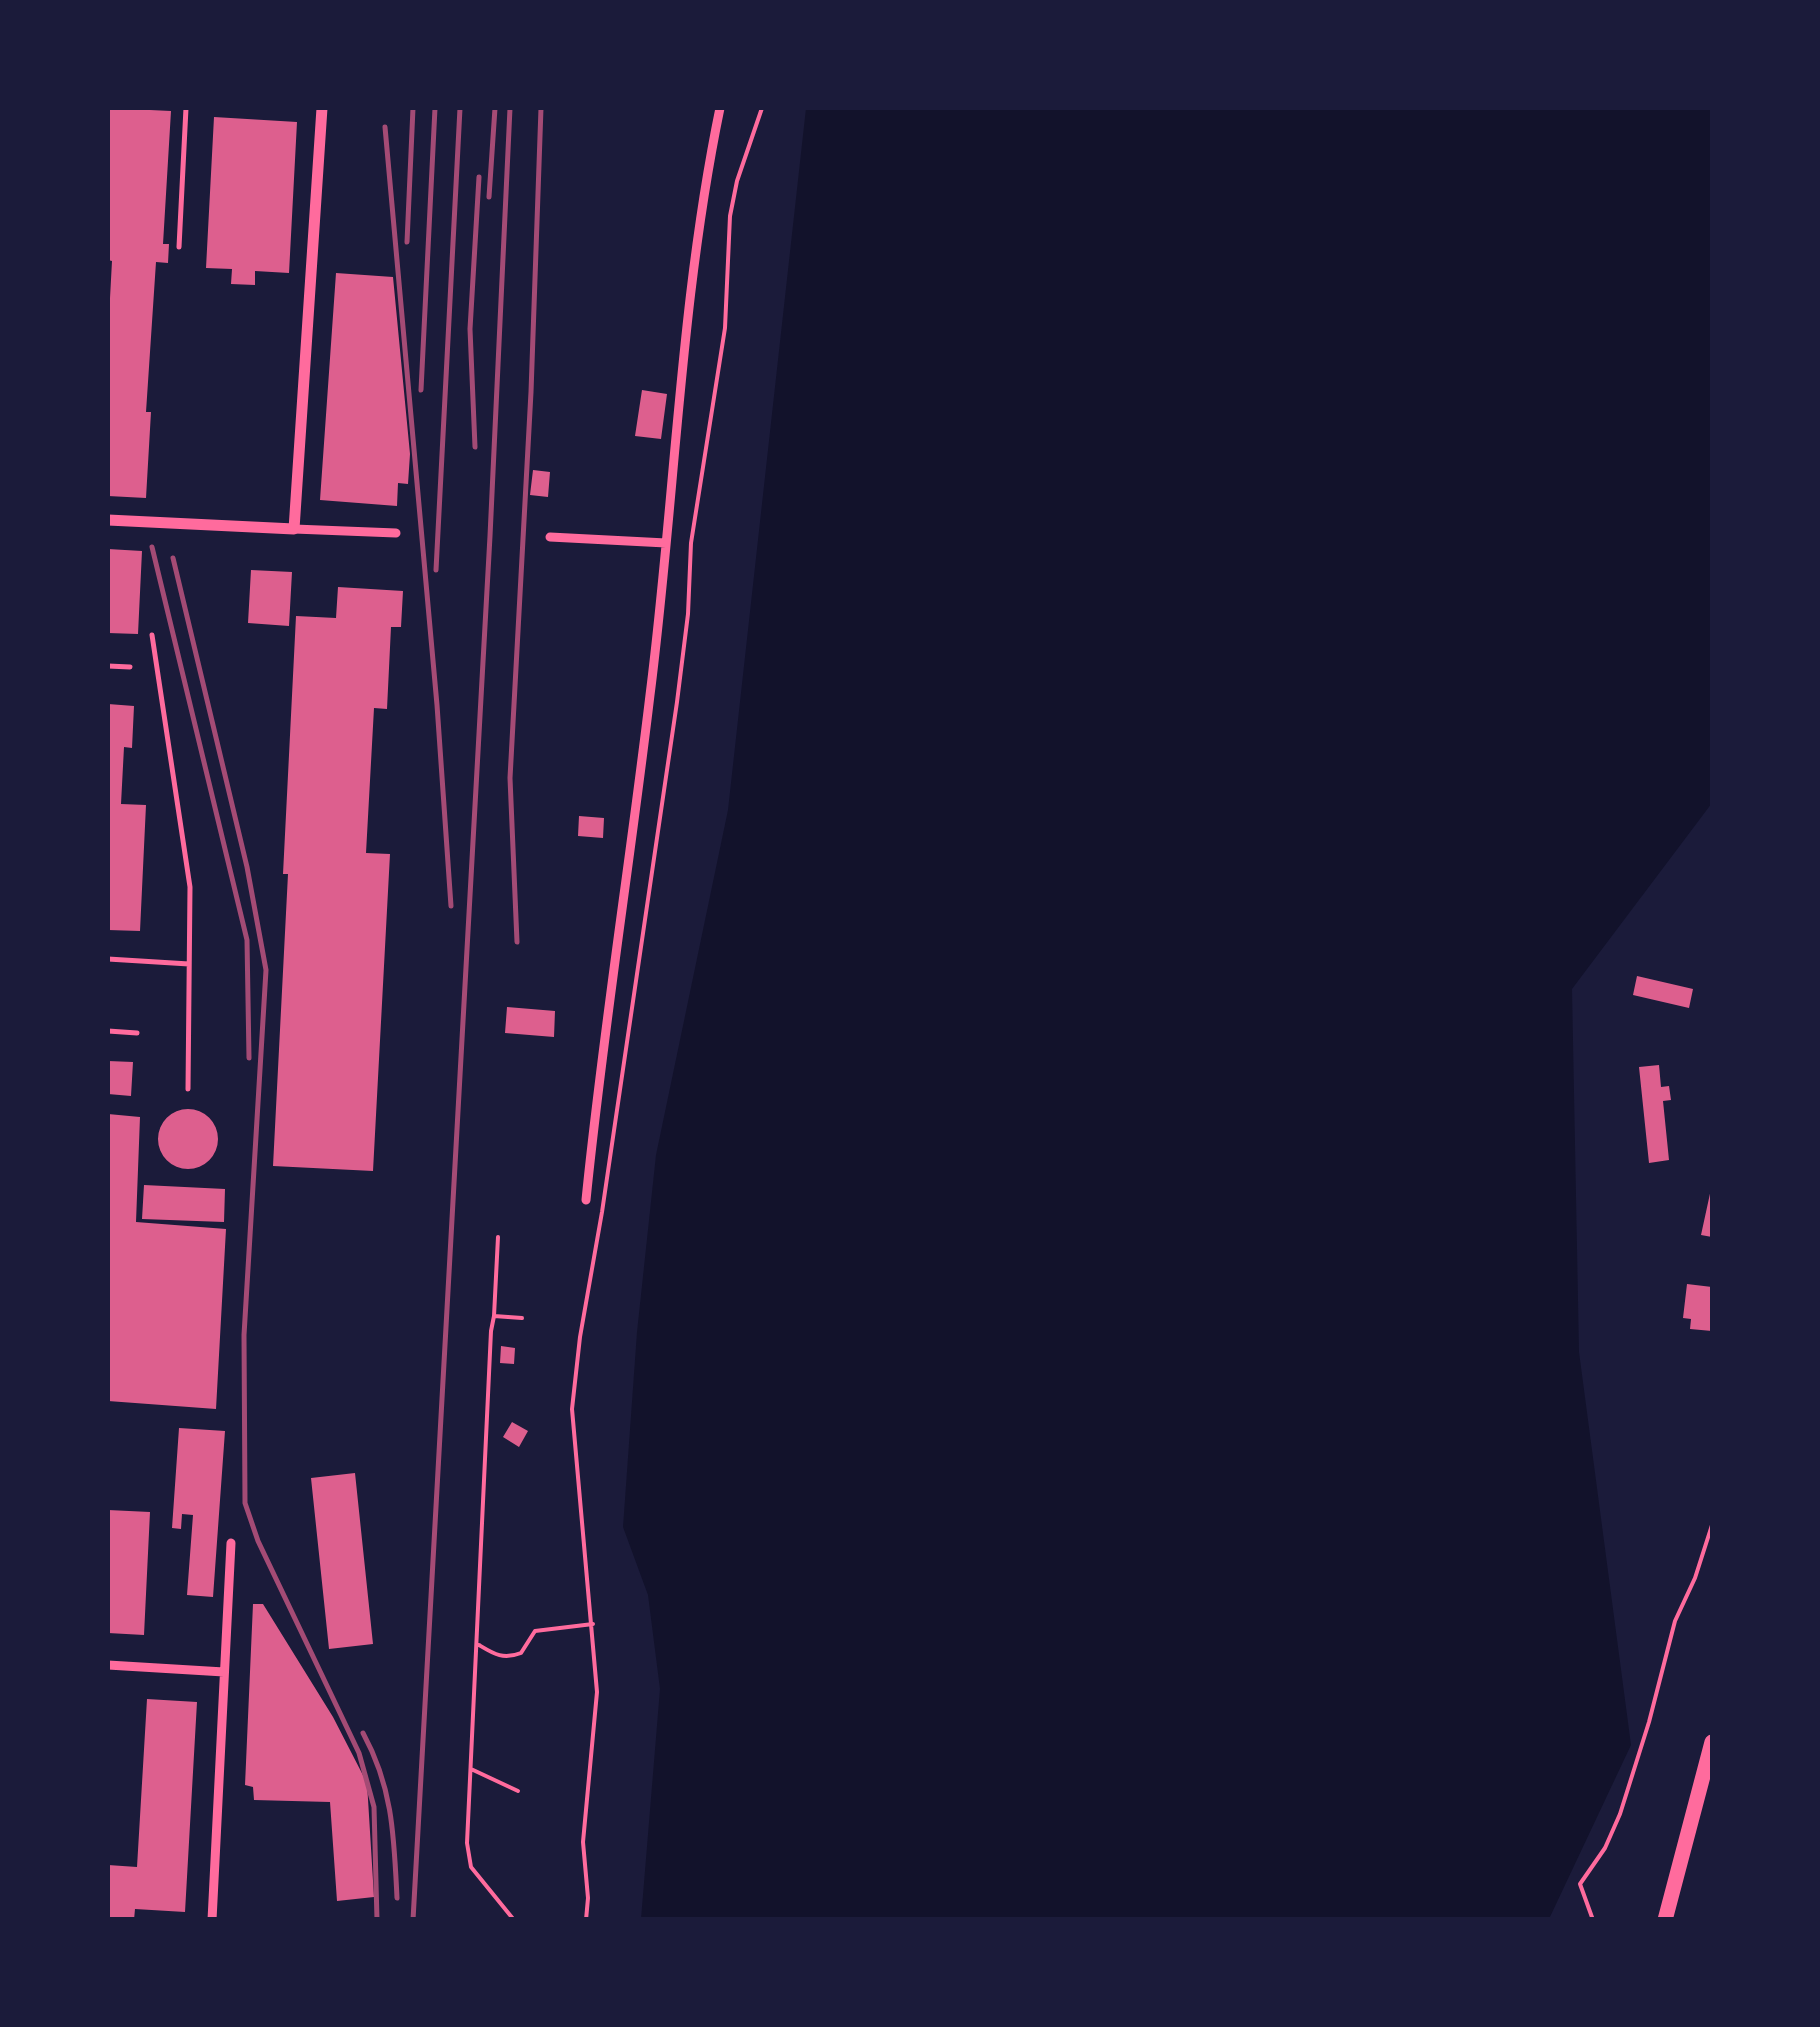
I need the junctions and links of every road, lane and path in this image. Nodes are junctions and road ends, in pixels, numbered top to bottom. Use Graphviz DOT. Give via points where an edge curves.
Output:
graph roads {
  1 [pos="186,108"];
  2 [pos="322,108"];
  3 [pos="720,108"];
  4 [pos="762,108"];
  5 [pos="179,248"];
  6 [pos="108,520"];
  7 [pos="294,529"];
  8 [pos="396,533"];
  9 [pos="550,538"];
  10 [pos="666,543"];
  11 [pos="152,635"];
  12 [pos="108,666"];
  13 [pos="130,667"];
  14 [pos="108,960"];
  15 [pos="189,964"];
  16 [pos="108,1032"];
  17 [pos="137,1033"];
  18 [pos="188,1088"];
  19 [pos="586,1200"];
  20 [pos="498,1238"];
  21 [pos="494,1316"];
  22 [pos="522,1318"];
  23 [pos="1712,1525"];
  24 [pos="232,1543"];
  25 [pos="593,1624"];
  26 [pos="477,1644"];
  27 [pos="108,1665"];
  28 [pos="224,1672"];
  29 [pos="1712,1742"];
  30 [pos="471,1769"];
  31 [pos="518,1791"];
  32 [pos="212,1920"];
  33 [pos="514,1920"];
  34 [pos="586,1920"];
  35 [pos="1594,1920"];
  36 [pos="1665,1920"];
  1 -- 5 [label="lane"];
  2 -- 7 [label="street"];
  3 -- 10 [label="street" via="695,238"];
  4 -- 25 [label="path" via="730,216 725,328 691,543 677,702 580,1337 572,1410"];
  6 -- 7 [label="street"];
  7 -- 8 [label="street"];
  9 -- 10 [label="street"];
  10 -- 19 [label="street"];
  11 -- 15 [label="lane" via="190,888"];
  12 -- 13 [label="lane"];
  14 -- 15 [label="lane"];
  15 -- 18 [label="lane"];
  16 -- 17 [label="lane"];
  20 -- 21 [label="path"];
  21 -- 22 [label="path"];
  21 -- 26 [label="path"];
  23 -- 35 [label="path" via="1675,1621 1620,1814 1580,1884"];
  24 -- 28 [label="street"];
  25 -- 26 [label="path" via="539,1630 521,1653 509,1657"];
  25 -- 34 [label="path" via="597,1692 583,1842"];
  26 -- 30 [label="path"];
  27 -- 28 [label="street"];
  28 -- 32 [label="street"];
  29 -- 36 [label="highway"];
  30 -- 31 [label="path"];
  30 -- 33 [label="path" via="468,1856"];
}
